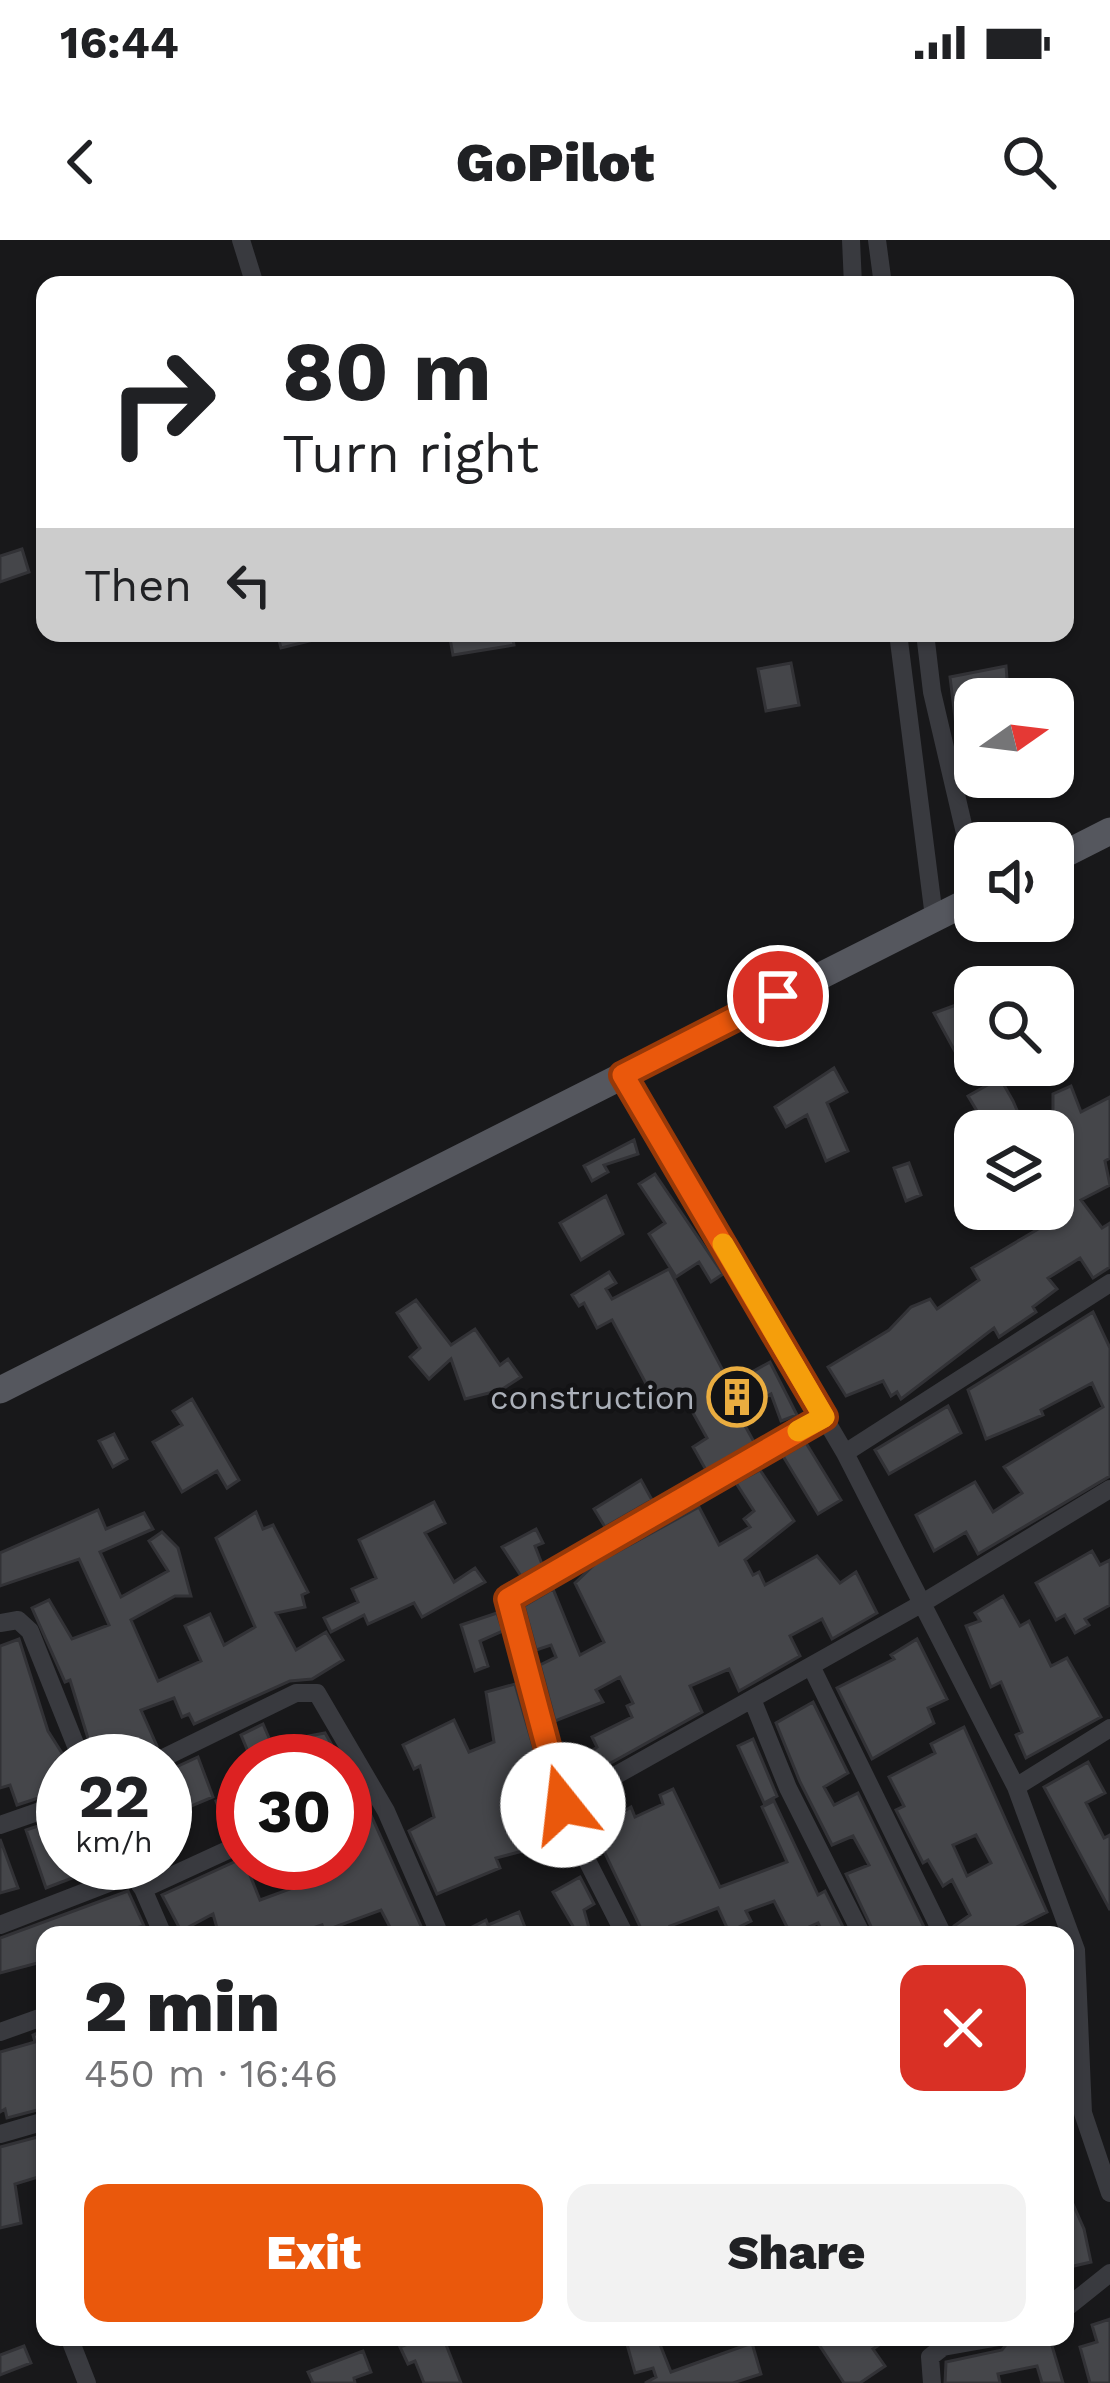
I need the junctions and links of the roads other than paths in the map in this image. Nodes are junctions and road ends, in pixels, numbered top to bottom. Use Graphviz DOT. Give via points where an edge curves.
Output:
graph roads {
  1 [pos="241,240"];
  2 [pos="850,240"];
  3 [pos="877,240"];
  4 [pos="253,276"];
  5 [pos="852,276"];
  6 [pos="882,276"];
  7 [pos="899,642"];
  8 [pos="926,642"];
  9 [pos="962,822"];
  10 [pos="1110,831"];
  11 [pos="1074,849"];
  12 [pos="954,908"];
  13 [pos="934,917"];
  14 [pos="623,1075"];
  15 [pos="1110,1283"];
  16 [pos="0,1390"];
  17 [pos="824,1417"];
  18 [pos="845,1453"];
  19 [pos="1110,1489"];
  20 [pos="921,1604"];
  21 [pos="0,1623"];
  22 [pos="811,1666"];
  23 [pos="752,1699"];
  24 [pos="1110,1728"];
  25 [pos="71,1734"];
  26 [pos="343,1734"];
  27 [pos="192,1744"];
  28 [pos="1016,1786"];
  29 [pos="372,1789"];
  30 [pos="563,1805"];
  31 [pos="36,1812"];
  32 [pos="0,1825"];
  33 [pos="94,1890"];
  34 [pos="139,1890"];
  35 [pos="0,1925"];
  36 [pos="158,1926"];
  37 [pos="436,1926"];
  38 [pos="620,1926"];
  39 [pos="857,1926"];
  40 [pos="939,1926"];
  41 [pos="1062,1926"];
  42 [pos="1074,2007"];
  43 [pos="36,2019"];
  44 [pos="0,2032"];
  45 [pos="36,2124"];
  46 [pos="0,2134"];
  47 [pos="1110,2193"];
  48 [pos="1110,2273"];
  49 [pos="1074,2302"];
  50 [pos="73,2346"];
  51 [pos="953,2346"];
  52 [pos="87,2383"];
  53 [pos="932,2383"];
  1 -- 4 [label="street"];
  2 -- 5 [label="street"];
  3 -- 6 [label="street"];
  7 -- 13 [label="street"];
  8 -- 9 [label="street"];
  10 -- 11 [label="main road"];
  12 -- 13 [label="main road"];
  13 -- 14 [label="main road"];
  14 -- 16 [label="main road"];
  14 -- 17 [label="street"];
  15 -- 18 [label="street"];
  17 -- 18 [label="street"];
  17 -- 30 [label="street" via="508,1599"];
  18 -- 20 [label="street"];
  19 -- 20 [label="street"];
  20 -- 22 [label="street"];
  20 -- 28 [label="street"];
  21 -- 25 [label="street" via="18,1620 30,1631"];
  22 -- 23 [label="street"];
  22 -- 40 [label="street"];
  23 -- 30 [label="street"];
  23 -- 39 [label="street"];
  24 -- 28 [label="street"];
  26 -- 27 [label="street" via="306,1690"];
  28 -- 41 [label="street"];
  29 -- 37 [label="street"];
  30 -- 38 [label="street"];
  31 -- 32 [label="street"];
  33 -- 35 [label="street"];
  34 -- 36 [label="street"];
  42 -- 47 [label="street" via="1083,2113"];
  43 -- 44 [label="street"];
  45 -- 46 [label="street"];
  48 -- 49 [label="street"];
  50 -- 52 [label="street"];
  51 -- 53 [label="street" via="930,2357"];
}
